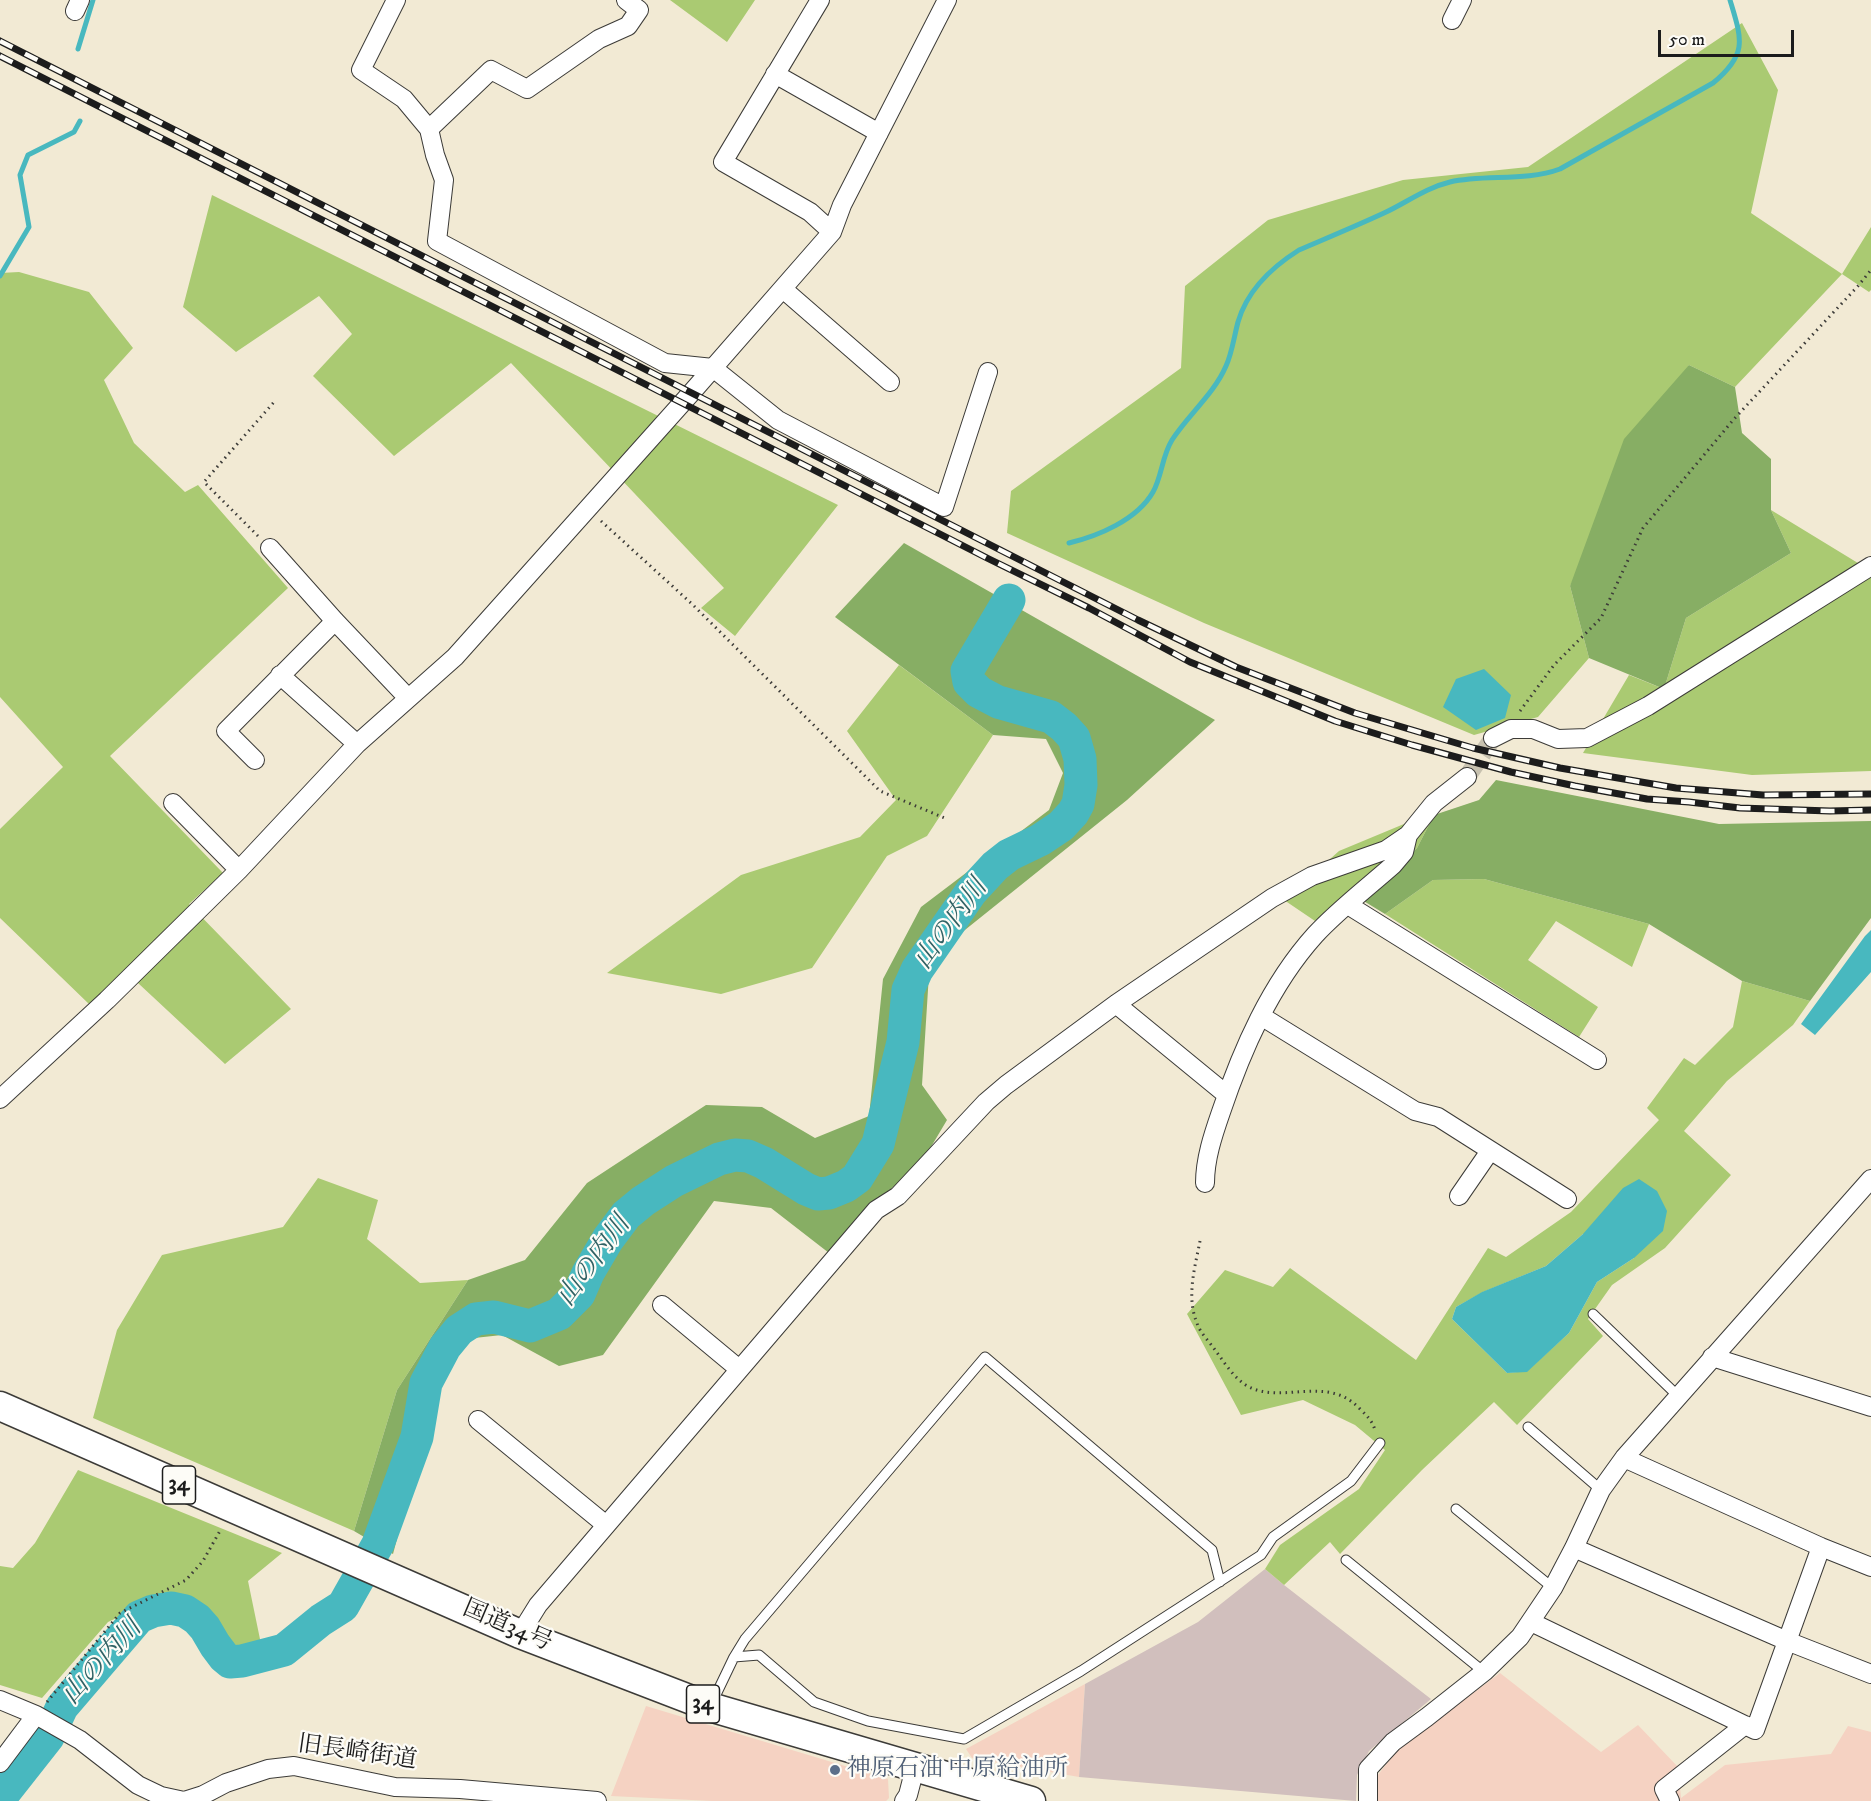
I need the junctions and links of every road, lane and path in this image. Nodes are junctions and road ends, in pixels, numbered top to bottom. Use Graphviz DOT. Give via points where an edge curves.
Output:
graph roads {
  1 [pos="396,0"];
  2 [pos="626,0"];
  3 [pos="820,0"];
  4 [pos="1462,0"];
  5 [pos="942,2"];
  6 [pos="1452,20"];
  7 [pos="775,74"];
  8 [pos="429,129"];
  9 [pos="879,133"];
  10 [pos="832,232"];
  11 [pos="1871,270"];
  12 [pos="783,289"];
  13 [pos="713,368"];
  14 [pos="988,372"];
  15 [pos="890,382"];
  16 [pos="274,402"];
  17 [pos="587,509"];
  18 [pos="270,548"];
  19 [pos="1871,566"];
  20 [pos="335,621"];
  21 [pos="280,675"];
  22 [pos="408,698"];
  23 [pos="1511,729"];
  24 [pos="1493,738"];
  25 [pos="357,744"];
  26 [pos="255,760"];
  27 [pos="1467,777"];
  28 [pos="173,803"];
  29 [pos="947,819"];
  30 [pos="1408,835"];
  31 [pos="239,870"];
  32 [pos="1348,905"];
  33 [pos="1116,1004"];
  34 [pos="1261,1016"];
  35 [pos="1597,1060"];
  36 [pos="3,1091"];
  37 [pos="1227,1095"];
  38 [pos="1490,1151"];
  39 [pos="1871,1179"];
  40 [pos="1205,1183"];
  41 [pos="1459,1196"];
  42 [pos="1567,1199"];
  43 [pos="1200,1241"];
  44 [pos="662,1305"];
  45 [pos="1593,1314"];
  46 [pos="1712,1357"];
  47 [pos="738,1369"];
  48 [pos="1678,1395"];
  49 [pos="0,1406"];
  50 [pos="1871,1407"];
  51 [pos="478,1420"];
  52 [pos="1528,1427"];
  53 [pos="1380,1443"];
  54 [pos="1624,1458"];
  55 [pos="1601,1490"];
  56 [pos="1456,1509"];
  57 [pos="224,1522"];
  58 [pos="606,1525"];
  59 [pos="1821,1547"];
  60 [pos="1574,1548"];
  61 [pos="1346,1560"];
  62 [pos="1871,1567"];
  63 [pos="1220,1582"];
  64 [pos="1553,1588"];
  65 [pos="1531,1622"];
  66 [pos="520,1634"];
  67 [pos="1787,1641"];
  68 [pos="734,1657"];
  69 [pos="1484,1672"];
  70 [pos="1871,1674"];
  71 [pos="0,1700"];
  72 [pos="710,1707"];
  73 [pos="36,1715"];
  74 [pos="1744,1725"];
  75 [pos="0,1762"];
  76 [pos="915,1768"];
  77 [pos="136,1793"];
  78 [pos="597,1801"];
  79 [pos="904,1801"];
  80 [pos="1031,1801"];
  81 [pos="1368,1801"];
  82 [pos="1670,1801"];
  1 -- 8 [label="street" via="361,70 404,99"];
  2 -- 8 [label="street" via="639,10 627,26 599,39 527,89 491,70"];
  3 -- 7 [label="street"];
  4 -- 6 [label="street"];
  5 -- 9 [label="street"];
  7 -- 9 [label="street"];
  7 -- 10 [label="street" via="723,162 810,212"];
  8 -- 13 [label="street" via="444,180 437,240 665,363"];
  9 -- 10 [label="street"];
  10 -- 12 [label="street"];
  11 -- 23 [label="path" via="1734,419 1643,528 1601,618 1554,665 1521,708"];
  12 -- 13 [label="street"];
  12 -- 15 [label="street"];
  13 -- 14 [label="street" via="778,420 944,507"];
  13 -- 17 [label="street"];
  16 -- 18 [label="path" via="204,482"];
  17 -- 22 [label="street" via="455,657"];
  17 -- 29 [label="path" via="692,604 880,791"];
  18 -- 20 [label="street"];
  19 -- 23 [label="street" via="1648,706 1587,738 1558,738 1533,729"];
  20 -- 21 [label="street"];
  20 -- 22 [label="street"];
  21 -- 25 [label="street"];
  21 -- 26 [label="street" via="226,731"];
  22 -- 25 [label="street"];
  23 -- 24 [label="street"];
  25 -- 31 [label="street"];
  27 -- 30 [label="street" via="1434,803"];
  28 -- 31 [label="street"];
  30 -- 32 [label="street" via="1404,852 1393,865"];
  30 -- 33 [label="street" via="1386,850 1312,876 1272,898"];
  31 -- 36 [label="street" via="107,1000"];
  32 -- 34 [label="street" via="1288,969"];
  32 -- 35 [label="street"];
  33 -- 37 [label="street"];
  33 -- 47 [label="street" via="986,1102 898,1196 876,1210"];
  34 -- 37 [label="street"];
  34 -- 38 [label="street" via="1415,1111 1438,1117"];
  37 -- 40 [label="street" via="1205,1169"];
  38 -- 41 [label="street"];
  38 -- 42 [label="street"];
  39 -- 46 [label="street"];
  43 -- 53 [label="path" via="1192,1307 1197,1325 1233,1375 1250,1387 1269,1392 1332,1392 1352,1401 1373,1422"];
  44 -- 47 [label="street"];
  45 -- 48 [label="lane"];
  46 -- 48 [label="street"];
  46 -- 50 [label="street"];
  47 -- 58 [label="street"];
  48 -- 54 [label="street"];
  49 -- 66 [label="highway, 国道34号 / 34"];
  51 -- 58 [label="street"];
  52 -- 55 [label="lane"];
  53 -- 63 [label="lane" via="1351,1481 1272,1537 1261,1555"];
  54 -- 55 [label="street"];
  54 -- 59 [label="street"];
  55 -- 60 [label="street"];
  56 -- 64 [label="lane"];
  57 -- 73 [label="path" via="203,1561 186,1580 120,1613"];
  58 -- 66 [label="street" via="538,1605"];
  59 -- 62 [label="street"];
  59 -- 67 [label="street"];
  60 -- 64 [label="street"];
  60 -- 67 [label="street"];
  61 -- 69 [label="lane"];
  63 -- 68 [label="lane" via="1081,1671 964,1739 868,1721 814,1702 759,1655"];
  63 -- 68 [label="lane" via="1212,1550 985,1357 745,1639"];
  64 -- 65 [label="street"];
  65 -- 69 [label="street"];
  65 -- 74 [label="street"];
  66 -- 72 [label="highway, 国道34号 / 34"];
  67 -- 70 [label="street"];
  67 -- 74 [label="street" via="1755,1730"];
  68 -- 72 [label="lane"];
  69 -- 81 [label="street" via="1393,1742 1368,1769"];
  71 -- 73 [label="street, 旧長崎街道"];
  72 -- 76 [label="highway, 国道34号 / 34"];
  73 -- 75 [label="street"];
  73 -- 77 [label="street, 旧長崎街道" via="80,1740"];
  74 -- 82 [label="street" via="1664,1789"];
  76 -- 79 [label="street"];
  76 -- 80 [label="highway, 国道34号 / 34"];
  77 -- 78 [label="street, 旧長崎街道" via="184,1801 268,1769 294,1766 395,1786"];
}
